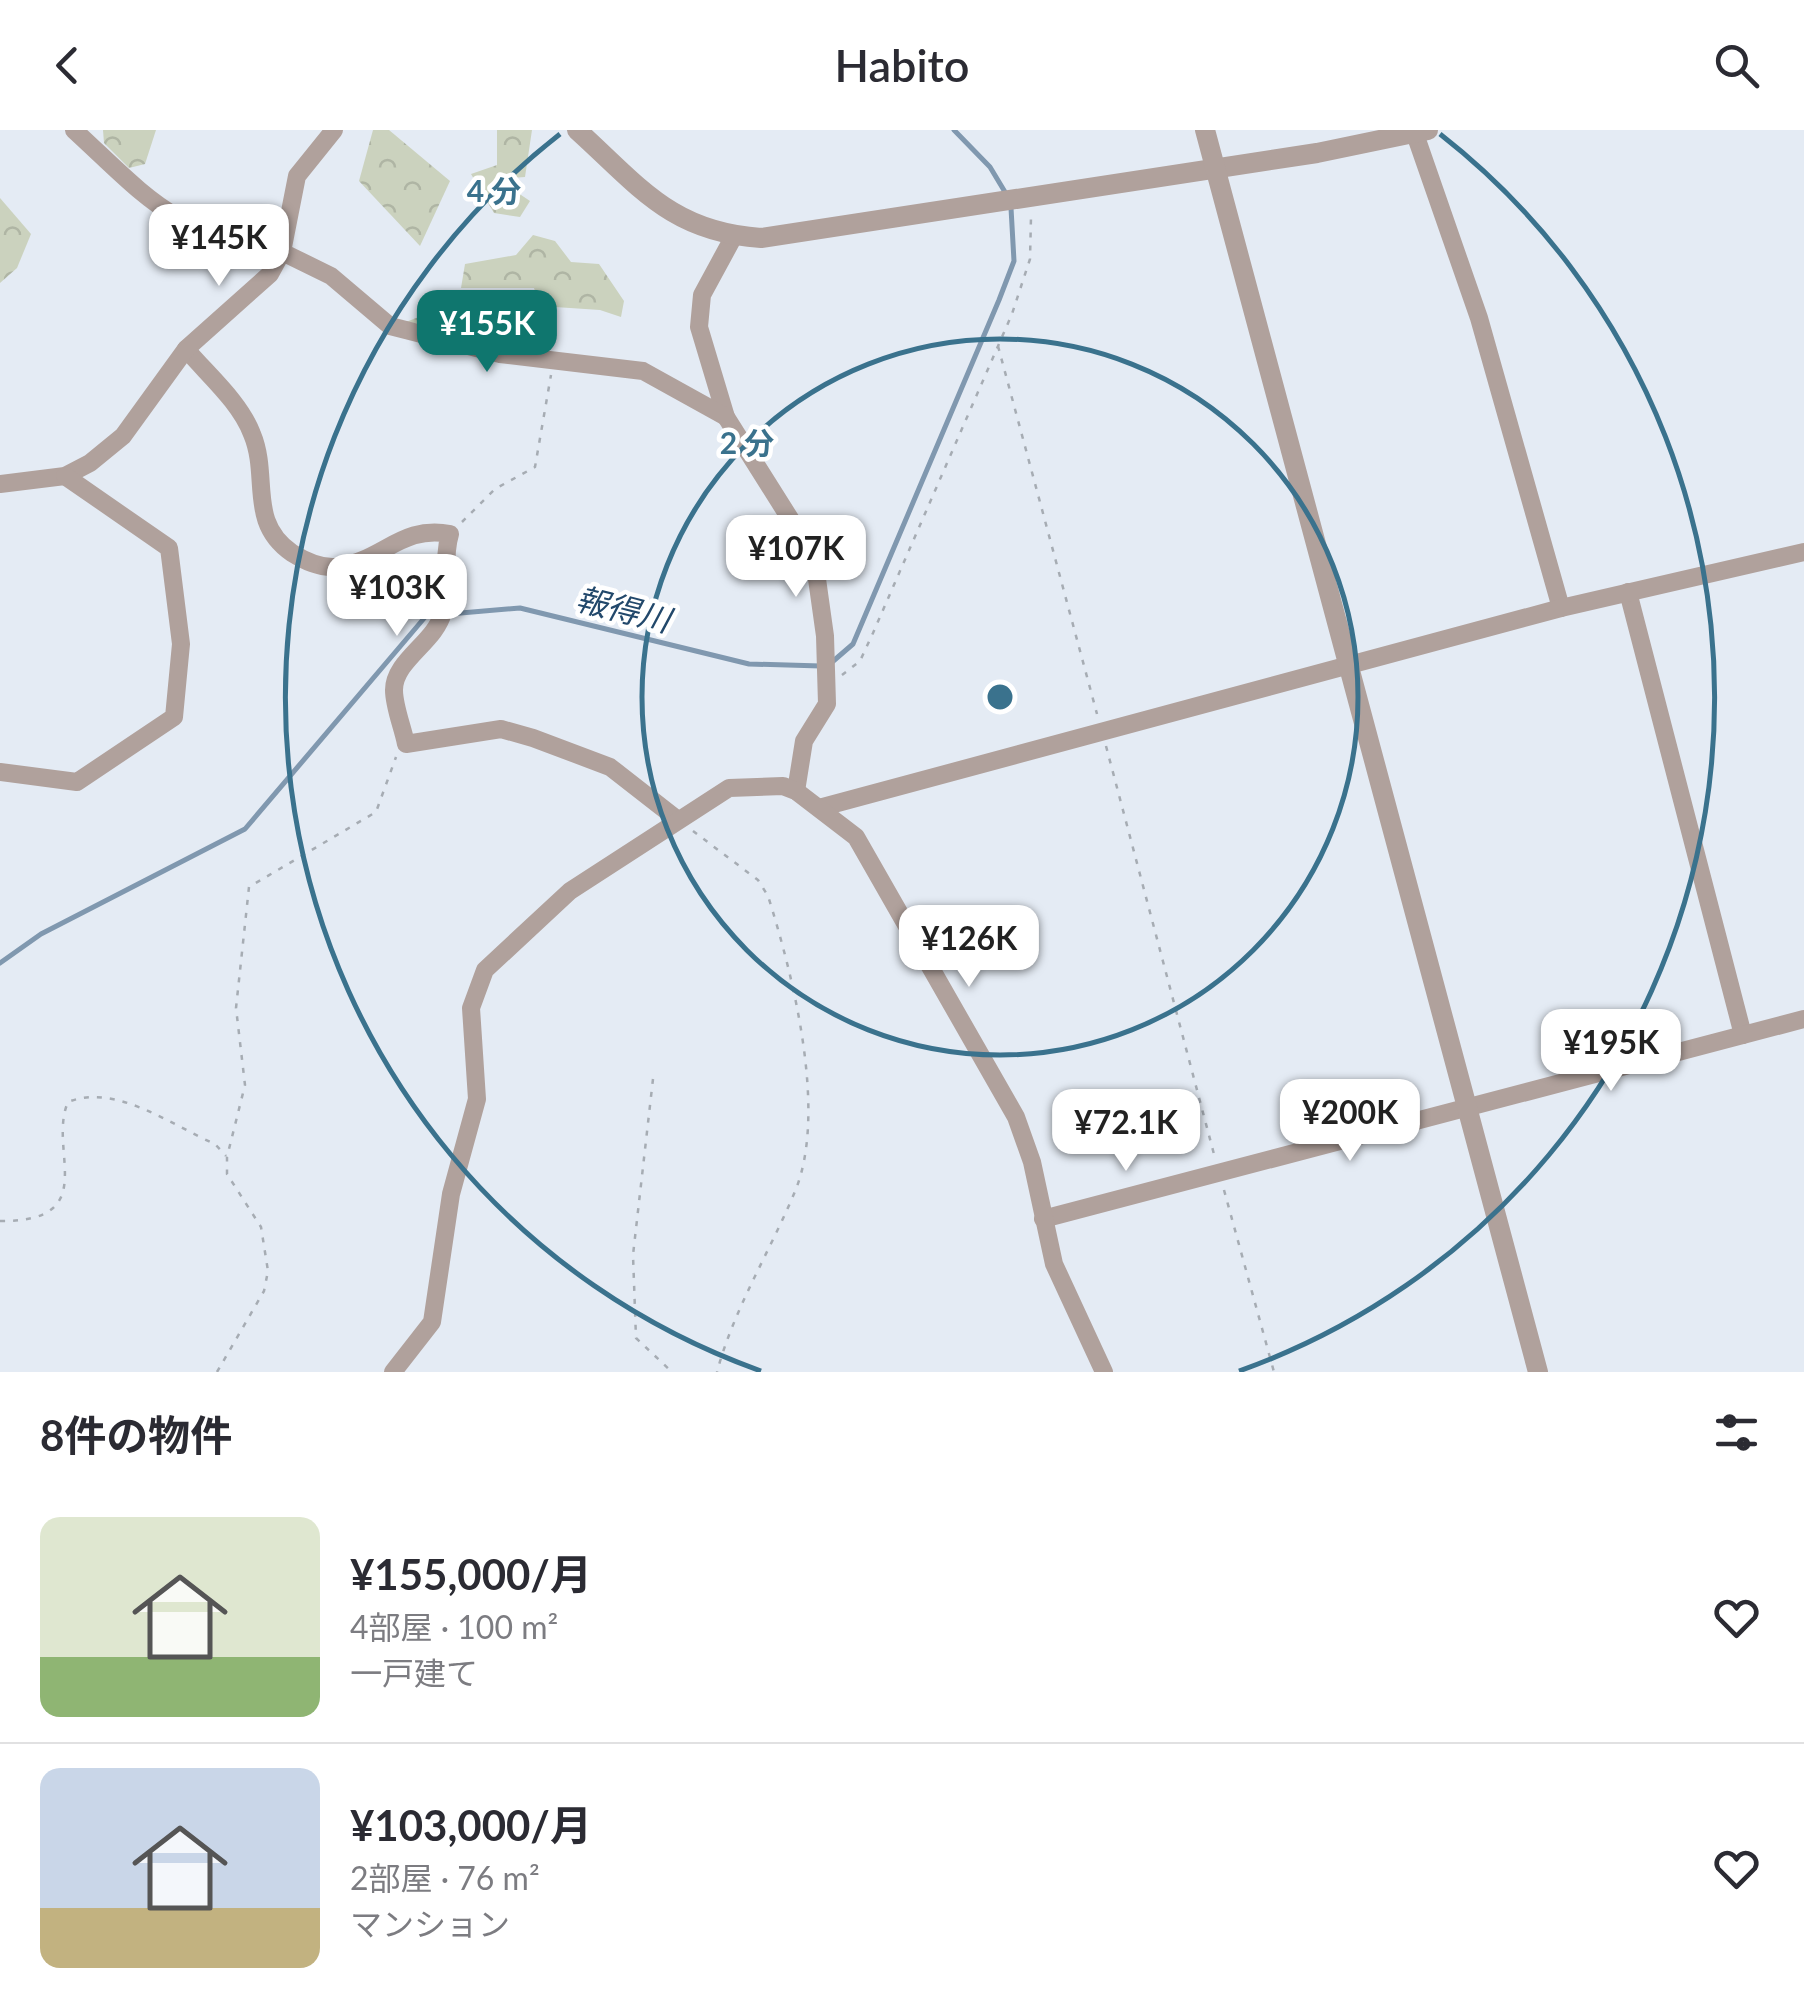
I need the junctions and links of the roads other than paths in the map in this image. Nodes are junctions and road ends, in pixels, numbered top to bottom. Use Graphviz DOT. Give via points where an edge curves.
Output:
graph roads {
  1 [pos="74,130"];
  2 [pos="334,130"];
  3 [pos="577,130"];
  4 [pos="1205,130"];
  5 [pos="1422,132"];
  6 [pos="1218,168"];
  7 [pos="734,236"];
  8 [pos="282,248"];
  9 [pos="186,349"];
  10 [pos="726,417"];
  11 [pos="65,476"];
  12 [pos="0,484"];
  13 [pos="1804,552"];
  14 [pos="1628,592"];
  15 [pos="1561,608"];
  16 [pos="1350,663"];
  17 [pos="0,772"];
  18 [pos="796,792"];
  19 [pos="819,808"];
  20 [pos="678,820"];
  21 [pos="1804,1019"];
  22 [pos="1743,1035"];
  23 [pos="1468,1108"];
  24 [pos="1043,1219"];
  25 [pos="393,1372"];
  26 [pos="1104,1372"];
  27 [pos="1538,1372"];
  1 -- 8 [label="street" via="190,226 221,239"];
  2 -- 8 [label="street" via="297,176"];
  3 -- 7 [label="street" via="650,199 706,230"];
  4 -- 6 [label="street"];
  5 -- 6 [label="street"];
  5 -- 15 [label="street"];
  6 -- 7 [label="street" via="804,234"];
  6 -- 16 [label="street"];
  7 -- 10 [label="street" via="698,311"];
  8 -- 9 [label="street" via="253,294"];
  8 -- 10 [label="street" via="331,276 390,326 500,354 643,371"];
  9 -- 11 [label="street" via="123,436"];
  9 -- 20 [label="street" via="252,434 266,526 296,555 336,567 427,529 450,534 444,610 394,688 406,744 501,730 533,738 610,768"];
  10 -- 18 [label="street" via="806,544 817,579 827,704 804,741"];
  11 -- 12 [label="street"];
  11 -- 17 [label="street" via="169,548 181,644 174,717 77,782"];
  13 -- 14 [label="street"];
  14 -- 15 [label="street"];
  14 -- 22 [label="street"];
  15 -- 16 [label="street"];
  16 -- 19 [label="street"];
  16 -- 23 [label="street"];
  18 -- 19 [label="street"];
  18 -- 20 [label="street" via="740,784"];
  19 -- 24 [label="street" via="856,837 1016,1117"];
  20 -- 25 [label="street" via="570,891 485,970 474,989 477,1099 450,1194 440,1286 423,1338"];
  21 -- 22 [label="street"];
  22 -- 23 [label="street"];
  23 -- 24 [label="street"];
  23 -- 27 [label="street"];
  24 -- 26 [label="street" via="1054,1264"];
}
